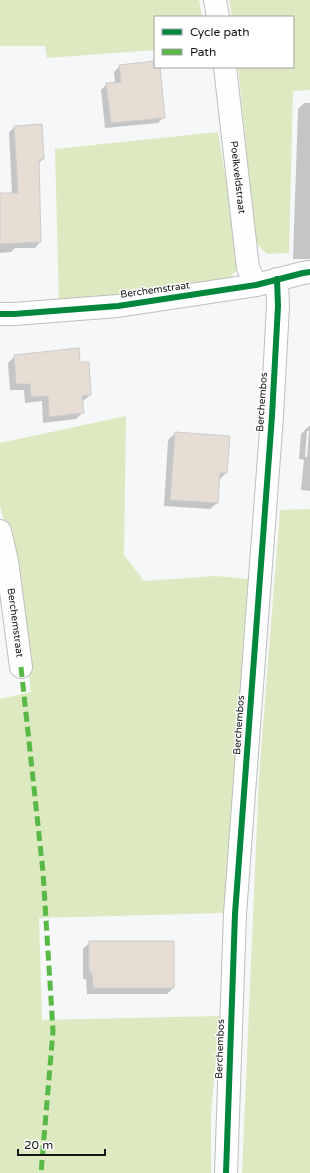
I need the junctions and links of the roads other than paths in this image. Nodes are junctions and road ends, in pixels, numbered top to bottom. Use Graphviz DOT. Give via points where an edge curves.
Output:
graph roads {
  1 [pos="215,0"];
  2 [pos="218,16"];
  3 [pos="225,68"];
  4 [pos="310,272"];
  5 [pos="277,279"];
  6 [pos="256,285"];
  7 [pos="0,314"];
  8 [pos="0,531"];
  9 [pos="21,667"];
  10 [pos="226,1173"];
  1 -- 2 [label="street"];
  3 -- 6 [label="street, Poelkveldstraat" via="248,268"];
  4 -- 5 [label="street, Berchemstraat"];
  5 -- 6 [label="street, Berchemstraat"];
  5 -- 10 [label="street, Berchembos" via="272,416 236,914"];
  6 -- 7 [label="street, Berchemstraat" via="118,306"];
  8 -- 9 [label="street, Berchemstraat" via="7,561"];
}
